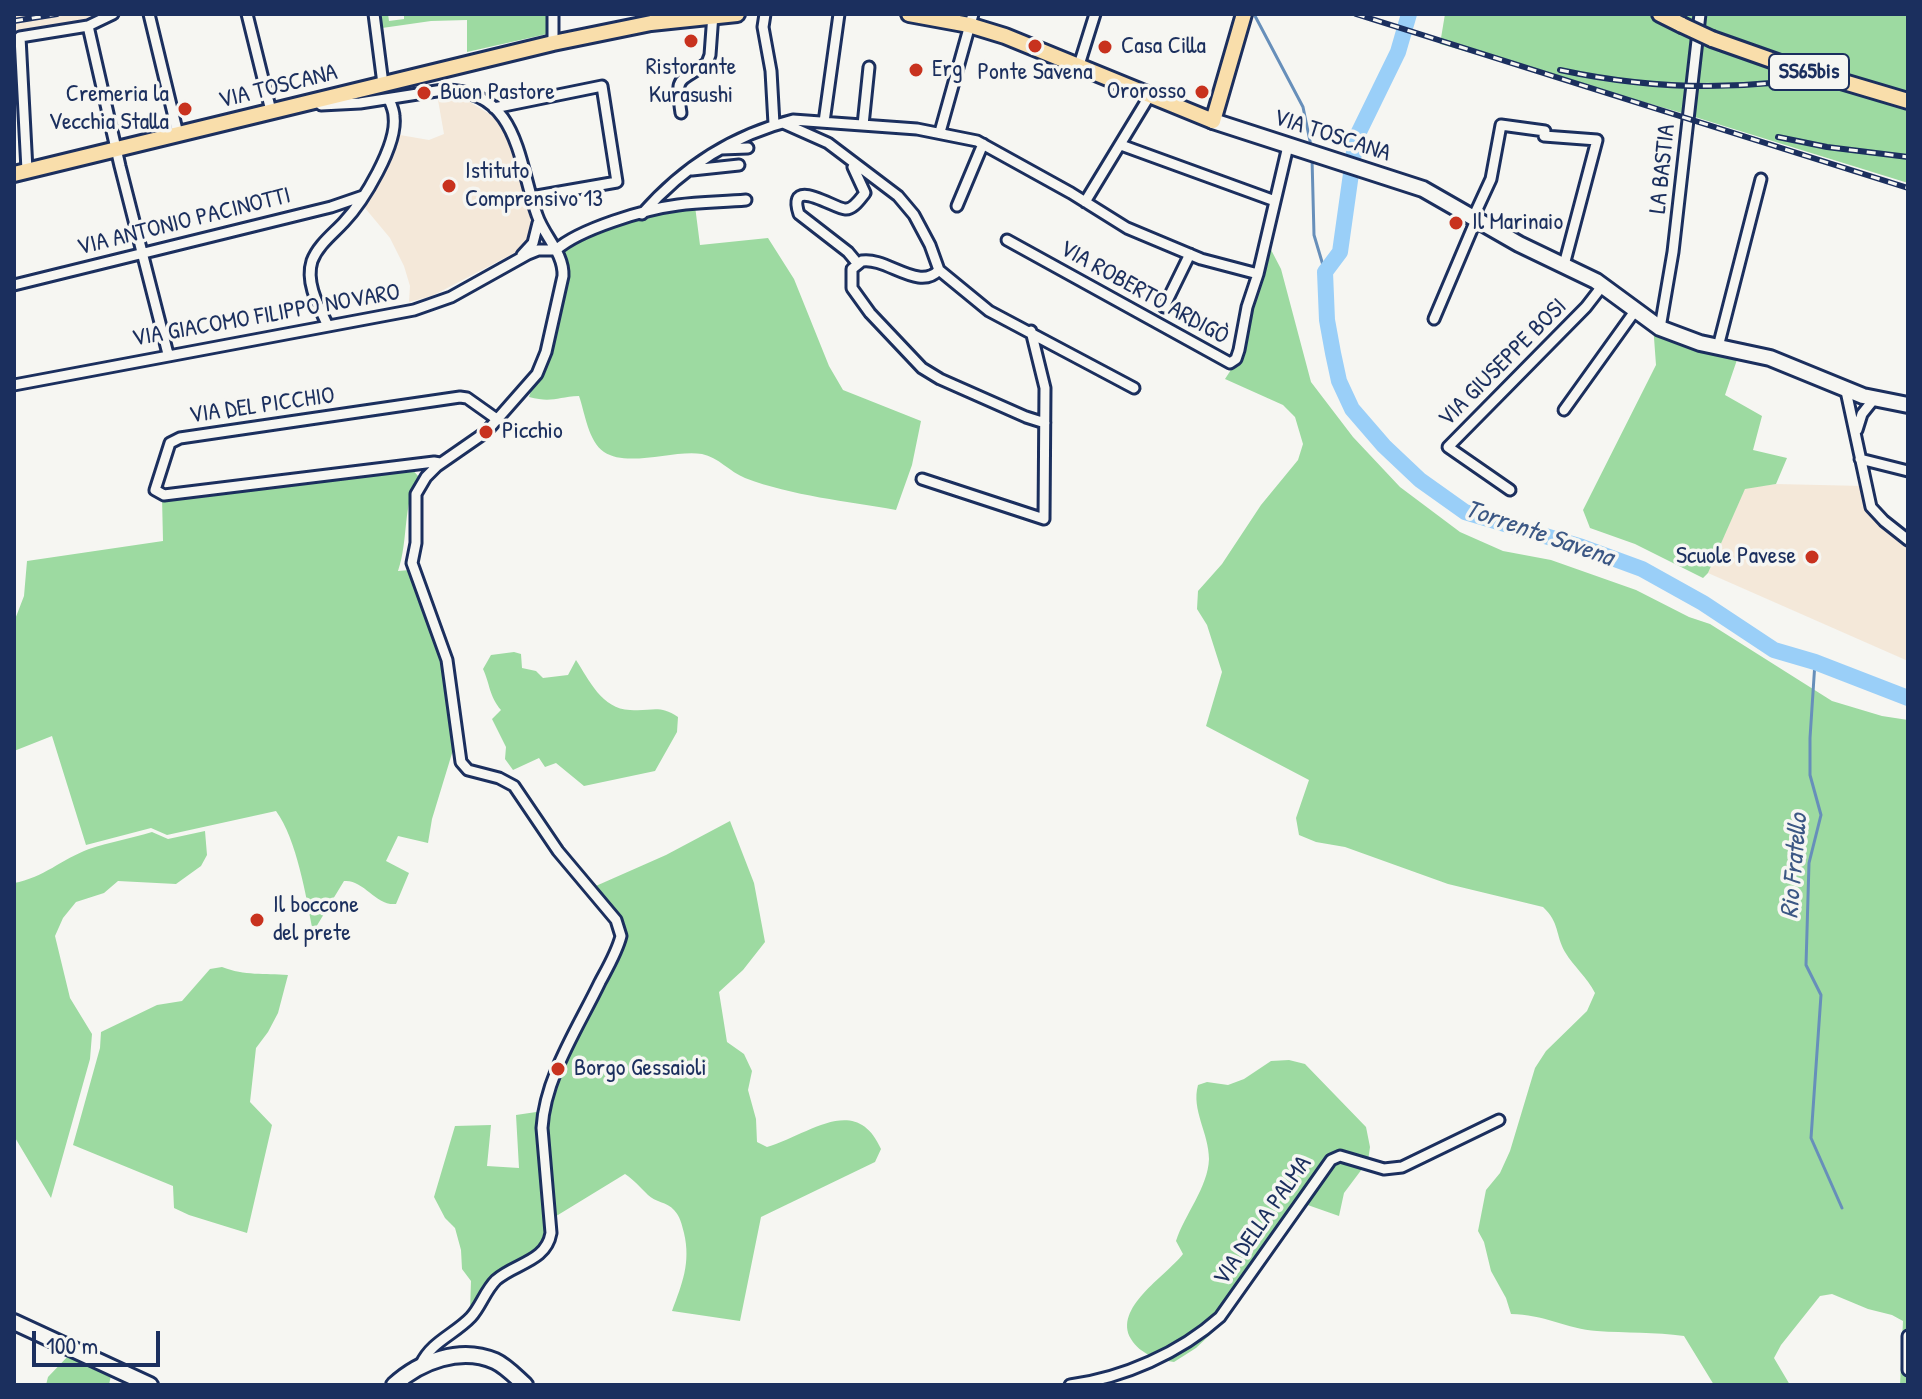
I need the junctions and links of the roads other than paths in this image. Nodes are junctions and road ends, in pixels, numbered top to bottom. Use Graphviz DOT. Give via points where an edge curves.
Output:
graph roads {
  1 [pos="113,14"];
  2 [pos="149,14"];
  3 [pos="247,14"];
  4 [pos="374,14"];
  5 [pos="553,14"];
  6 [pos="737,14"];
  7 [pos="765,14"];
  8 [pos="839,14"];
  9 [pos="909,14"];
  10 [pos="1095,14"];
  11 [pos="1244,14"];
  12 [pos="1660,14"];
  13 [pos="1700,14"];
  14 [pos="713,15"];
  15 [pos="971,20"];
  16 [pos="88,26"];
  17 [pos="553,43"];
  18 [pos="1079,65"];
  19 [pos="869,67"];
  20 [pos="383,84"];
  21 [pos="18,90"];
  22 [pos="1150,95"];
  23 [pos="357,97"];
  24 [pos="389,99"];
  25 [pos="1908,101"];
  26 [pos="494,108"];
  27 [pos="271,111"];
  28 [pos="681,113"];
  29 [pos="1213,121"];
  30 [pos="824,122"];
  31 [pos="778,124"];
  32 [pos="863,125"];
  33 [pos="940,132"];
  34 [pos="178,134"];
  35 [pos="983,144"];
  36 [pos="1121,145"];
  37 [pos="116,148"];
  38 [pos="748,148"];
  39 [pos="1295,148"];
  40 [pos="718,149"];
  41 [pos="855,164"];
  42 [pos="739,165"];
  43 [pos="689,171"];
  44 [pos="20,172"];
  45 [pos="1761,179"];
  46 [pos="363,196"];
  47 [pos="531,197"];
  48 [pos="746,200"];
  49 [pos="1275,201"];
  50 [pos="1085,202"];
  51 [pos="957,206"];
  52 [pos="642,214"];
  53 [pos="538,219"];
  54 [pos="1475,219"];
  55 [pos="1007,240"];
  56 [pos="556,250"];
  57 [pos="141,252"];
  58 [pos="1190,254"];
  59 [pos="516,260"];
  60 [pos="858,264"];
  61 [pos="1564,265"];
  62 [pos="939,270"];
  63 [pos="1258,274"];
  64 [pos="14,285"];
  65 [pos="1603,285"];
  66 [pos="1164,307"];
  67 [pos="1635,311"];
  68 [pos="1434,319"];
  69 [pos="328,326"];
  70 [pos="1660,328"];
  71 [pos="1031,331"];
  72 [pos="1718,347"];
  73 [pos="168,354"];
  74 [pos="14,385"];
  75 [pos="1134,388"];
  76 [pos="1846,391"];
  77 [pos="1874,399"];
  78 [pos="1908,405"];
  79 [pos="1564,410"];
  80 [pos="498,420"];
  81 [pos="1045,423"];
  82 [pos="1856,434"];
  83 [pos="1860,459"];
  84 [pos="440,463"];
  85 [pos="1908,471"];
  86 [pos="922,479"];
  87 [pos="1510,490"];
  88 [pos="1908,540"];
  89 [pos="1499,1120"];
  90 [pos="14,1322"];
  91 [pos="1908,1336"];
  92 [pos="421,1364"];
  93 [pos="1908,1370"];
  94 [pos="150,1385"];
  95 [pos="394,1385"];
  96 [pos="525,1385"];
  97 [pos="1070,1385"];
  1 -- 16 [label="street"];
  2 -- 34 [label="street"];
  3 -- 27 [label="street"];
  4 -- 20 [label="street"];
  5 -- 17 [label="street"];
  6 -- 14 [label="main road, VIA TOSCANA"];
  7 -- 31 [label="street"];
  8 -- 30 [label="street"];
  9 -- 15 [label="main road, VIA TOSCANA"];
  10 -- 18 [label="street"];
  11 -- 29 [label="main road"];
  12 -- 25 [label="main road, SS65bis, bridge" via="1780,63"];
  13 -- 70 [label="street, LA BASTIA"];
  14 -- 17 [label="main road, VIA TOSCANA"];
  14 -- 28 [label="street" via="709,60 678,85"];
  15 -- 18 [label="main road, VIA TOSCANA"];
  15 -- 33 [label="street"];
  16 -- 21 [label="street" via="20,37"];
  16 -- 37 [label="street"];
  17 -- 20 [label="main road, VIA TOSCANA"];
  18 -- 22 [label="main road, VIA TOSCANA"];
  19 -- 32 [label="street"];
  20 -- 23 [label="main road, VIA TOSCANA"];
  21 -- 44 [label="street"];
  22 -- 29 [label="main road, VIA TOSCANA"];
  22 -- 36 [label="street"];
  23 -- 24 [label="street"];
  23 -- 27 [label="main road, VIA TOSCANA"];
  24 -- 26 [label="street" via="457,90"];
  24 -- 46 [label="street" via="394,126"];
  26 -- 47 [label="street" via="518,143"];
  26 -- 47 [label="street" via="602,86 617,182"];
  27 -- 34 [label="main road, VIA TOSCANA"];
  29 -- 39 [label="main road, VIA TOSCANA"];
  30 -- 31 [label="street"];
  30 -- 32 [label="street"];
  31 -- 40 [label="street"];
  31 -- 41 [label="street" via="828,143"];
  32 -- 33 [label="street"];
  33 -- 35 [label="street"];
  34 -- 37 [label="main road, VIA TOSCANA"];
  35 -- 50 [label="street"];
  35 -- 51 [label="street"];
  36 -- 49 [label="street"];
  36 -- 50 [label="street"];
  37 -- 44 [label="main road, VIA TOSCANA"];
  37 -- 57 [label="street"];
  38 -- 40 [label="street"];
  39 -- 49 [label="street, VIA ROBERTO ARDIGÒ"];
  39 -- 54 [label="main road, VIA TOSCANA" via="1406,182"];
  40 -- 43 [label="street"];
  41 -- 60 [label="street" via="865,193 850,208 805,195 796,206"];
  41 -- 62 [label="street" via="914,215"];
  42 -- 43 [label="street"];
  43 -- 52 [label="street"];
  45 -- 72 [label="street"];
  46 -- 57 [label="street, VIA ANTONIO PACINOTTI"];
  46 -- 69 [label="street" via="313,260 311,285"];
  47 -- 53 [label="street"];
  48 -- 52 [label="street, VIA GIACOMO FILIPPO NOVARO" via="677,205"];
  49 -- 63 [label="street, VIA ROBERTO ARDIGÒ"];
  50 -- 58 [label="street" via="1127,228"];
  52 -- 56 [label="street, VIA GIACOMO FILIPPO NOVARO" via="583,231"];
  53 -- 56 [label="street"];
  53 -- 59 [label="street, VIA GIACOMO FILIPPO NOVARO" via="533,243"];
  54 -- 61 [label="main road, VIA TOSCANA"];
  54 -- 61 [label="street" via="1491,179 1501,125 1597,140"];
  54 -- 68 [label="street"];
  55 -- 63 [label="street, VIA ROBERTO ARDIGÒ" via="1230,363 1239,350"];
  56 -- 59 [label="street, VIA GIACOMO FILIPPO NOVARO" via="538,250"];
  56 -- 80 [label="street" via="563,276 543,364"];
  57 -- 64 [label="street, VIA ANTONIO PACINOTTI"];
  57 -- 73 [label="street"];
  58 -- 63 [label="street"];
  58 -- 66 [label="street"];
  59 -- 69 [label="street, VIA GIACOMO FILIPPO NOVARO" via="430,306"];
  60 -- 62 [label="street" via="881,261 923,278"];
  60 -- 81 [label="street" via="852,269 852,288 910,357 940,379"];
  61 -- 65 [label="main road, VIA TOSCANA"];
  62 -- 71 [label="street" via="989,311"];
  65 -- 67 [label="main road, VIA TOSCANA"];
  65 -- 87 [label="street, VIA GIUSEPPE BOSI" via="1448,447"];
  67 -- 70 [label="main road, VIA TOSCANA"];
  67 -- 79 [label="street"];
  69 -- 73 [label="street, VIA GIACOMO FILIPPO NOVARO"];
  70 -- 72 [label="main road, VIA TOSCANA"];
  71 -- 75 [label="street"];
  71 -- 81 [label="street" via="1045,388"];
  72 -- 76 [label="main road, VIA TOSCANA" via="1770,358"];
  73 -- 74 [label="street, VIA GIACOMO FILIPPO NOVARO"];
  76 -- 77 [label="main road, VIA TOSCANA"];
  76 -- 82 [label="street"];
  77 -- 78 [label="main road, VIA TOSCANA"];
  77 -- 82 [label="street"];
  80 -- 84 [label="street"];
  80 -- 84 [label="street, VIA DEL PICCHIO" via="460,397 180,438 170,443 155,490 164,495"];
  81 -- 86 [label="street" via="1044,519"];
  82 -- 83 [label="street"];
  83 -- 85 [label="street"];
  83 -- 88 [label="street" via="1871,507"];
  84 -- 92 [label="street" via="416,494 412,563 447,660 461,762 468,770 514,786 558,851 616,920 621,936 543,1111 549,1244 496,1281 474,1314 426,1353"];
  89 -- 97 [label="street, VIA DELLA PALMA" via="1402,1167 1384,1169 1340,1156 1331,1160 1204,1332 1100,1381"];
  90 -- 94 [label="main road"];
  91 -- 93 [label="street"];
  92 -- 95 [label="main road"];
  92 -- 96 [label="main road" via="477,1355 498,1362"];
}
